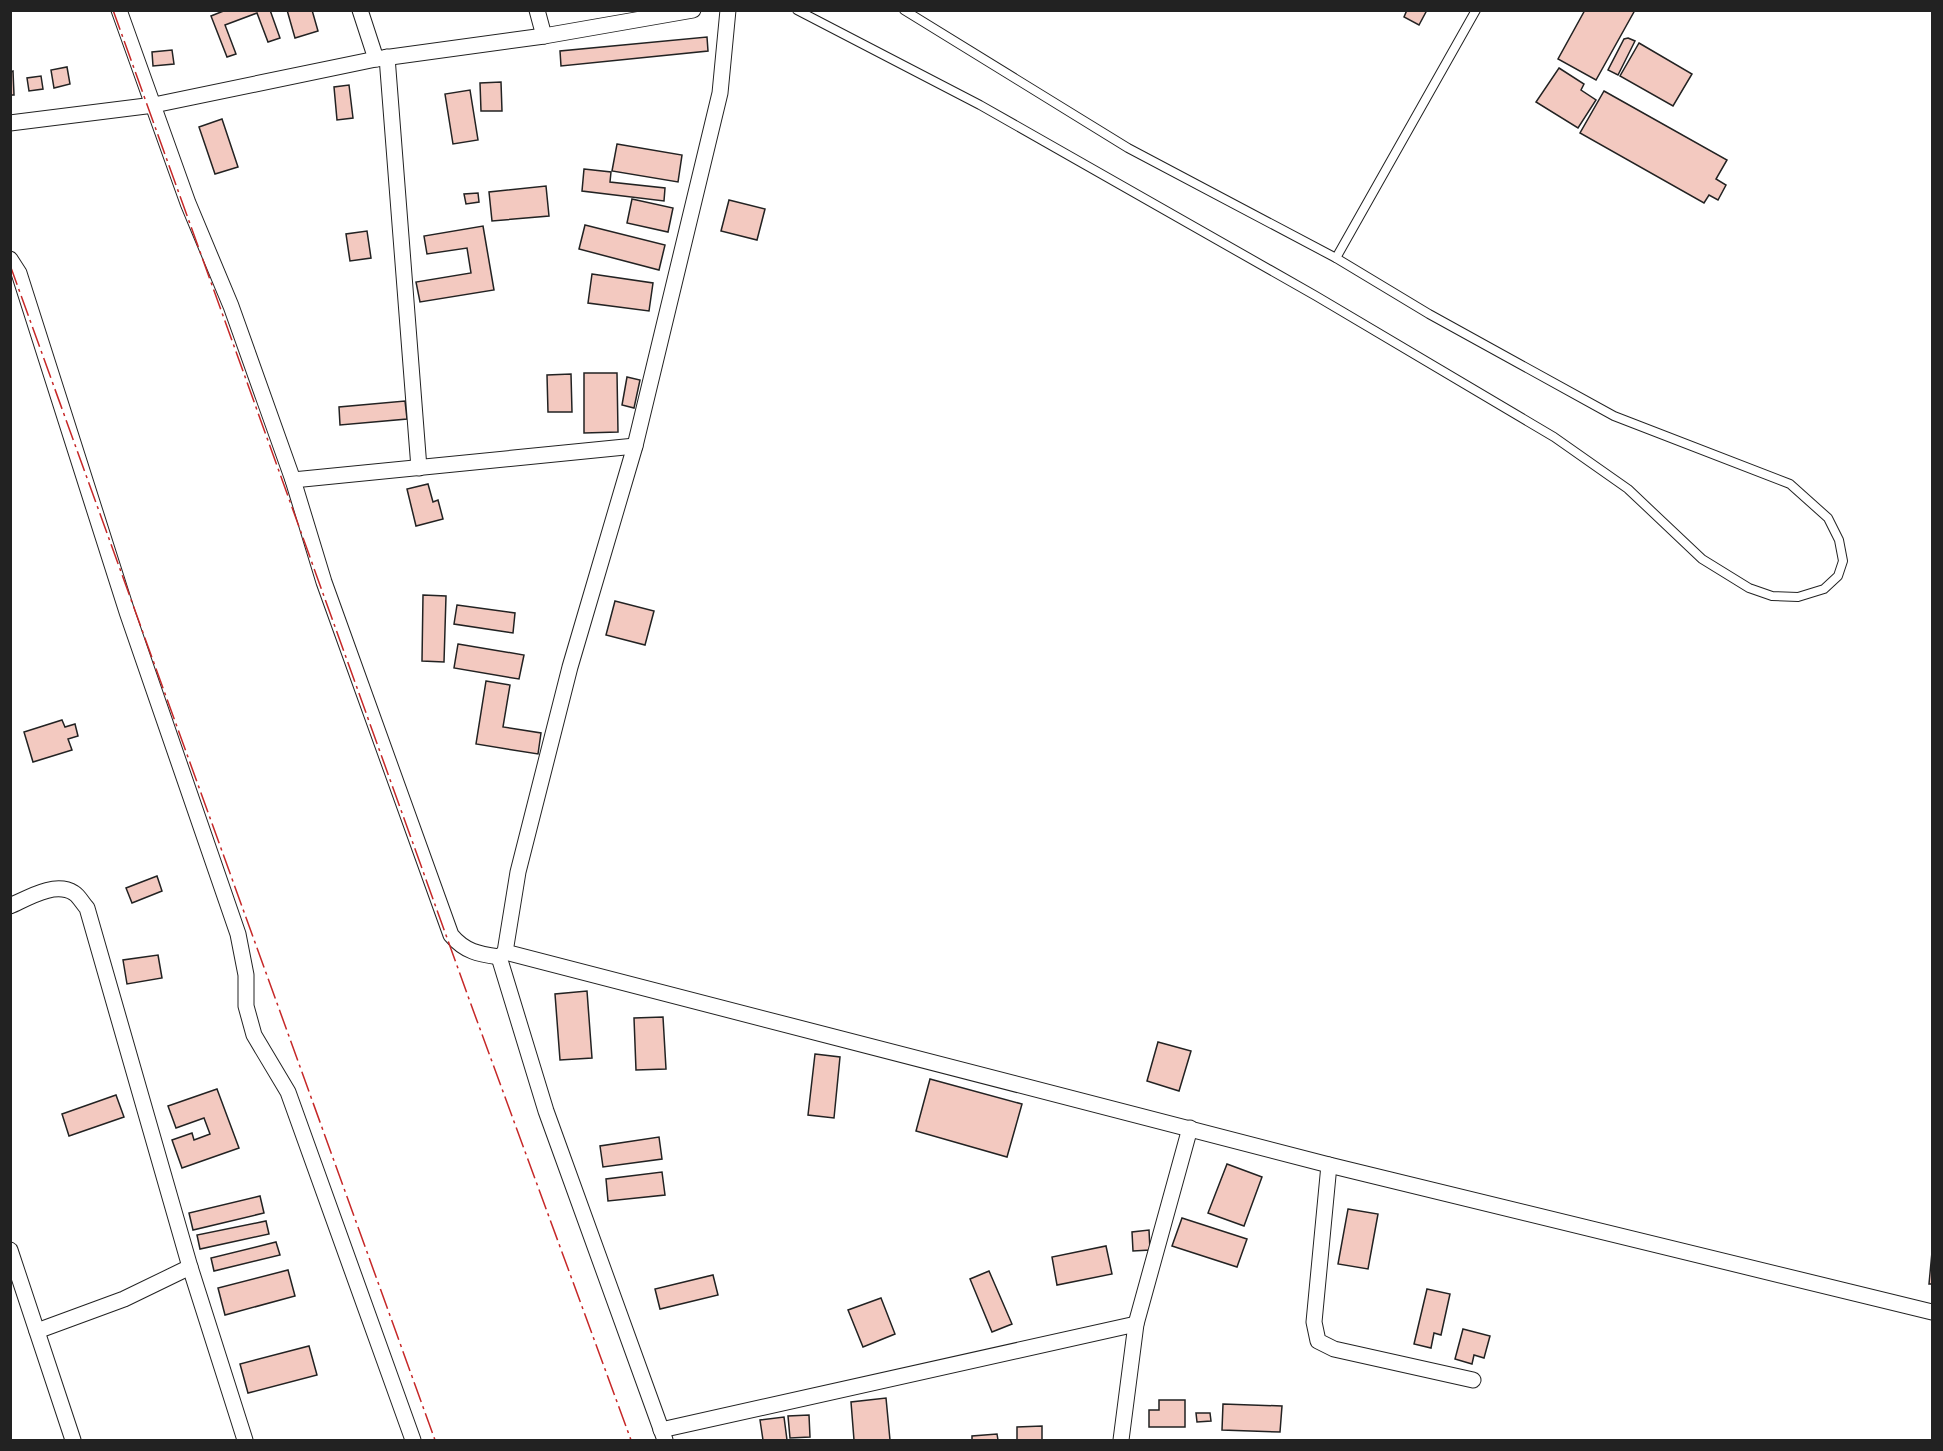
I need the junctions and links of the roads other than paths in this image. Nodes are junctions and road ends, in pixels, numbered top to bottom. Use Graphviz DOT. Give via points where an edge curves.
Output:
graph roads {
  1 [pos="119,10"];
  2 [pos="360,10"];
  3 [pos="537,10"];
  4 [pos="693,10"];
  5 [pos="728,10"];
  6 [pos="796,10"];
  7 [pos="904,10"];
  8 [pos="1476,10"];
  9 [pos="544,36"];
  10 [pos="382,58"];
  11 [pos="154,105"];
  12 [pos="10,123"];
  13 [pos="1336,258"];
  14 [pos="10,259"];
  15 [pos="635,446"];
  16 [pos="419,468"];
  17 [pos="293,480"];
  18 [pos="10,906"];
  19 [pos="502,954"];
  20 [pos="1190,1128"];
  21 [pos="1329,1165"];
  22 [pos="10,1250"];
  23 [pos="190,1267"];
  24 [pos="1932,1311"];
  25 [pos="1136,1324"];
  26 [pos="37,1331"];
  27 [pos="1473,1380"];
  28 [pos="663,1435"];
  29 [pos="73,1440"];
  30 [pos="244,1440"];
  31 [pos="413,1440"];
  32 [pos="1121,1440"];
  1 -- 11 [label="street"];
  2 -- 10 [label="street"];
  3 -- 9 [label="street"];
  4 -- 9 [label="street"];
  5 -- 15 [label="street" via="720,93"];
  6 -- 13 [label="lane" via="980,105 1554,437 1628,489 1702,559 1749,588 1772,596 1798,597 1824,589 1838,576 1843,561 1839,540 1828,518 1790,484 1614,416"];
  7 -- 13 [label="lane" via="1128,148"];
  8 -- 13 [label="lane"];
  9 -- 10 [label="street"];
  10 -- 11 [label="street"];
  10 -- 16 [label="street"];
  11 -- 12 [label="street"];
  11 -- 17 [label="street"];
  14 -- 31 [label="street" via="20,273 127,612 238,934 246,975 246,1006 254,1035 288,1092"];
  15 -- 16 [label="street"];
  15 -- 19 [label="street" via="567,678 518,872"];
  16 -- 17 [label="street"];
  17 -- 19 [label="street" via="324,582 451,935 464,948 480,955"];
  18 -- 23 [label="street" via="40,892 58,889 74,893 87,908"];
  19 -- 20 [label="street"];
  19 -- 28 [label="street" via="546,1111"];
  20 -- 21 [label="street"];
  20 -- 25 [label="street"];
  21 -- 24 [label="street"];
  21 -- 27 [label="street" via="1314,1322 1318,1341 1334,1349"];
  22 -- 26 [label="street"];
  23 -- 26 [label="street" via="124,1299"];
  23 -- 30 [label="street"];
  25 -- 28 [label="street"];
  25 -- 32 [label="street"];
  26 -- 29 [label="street"];
}
